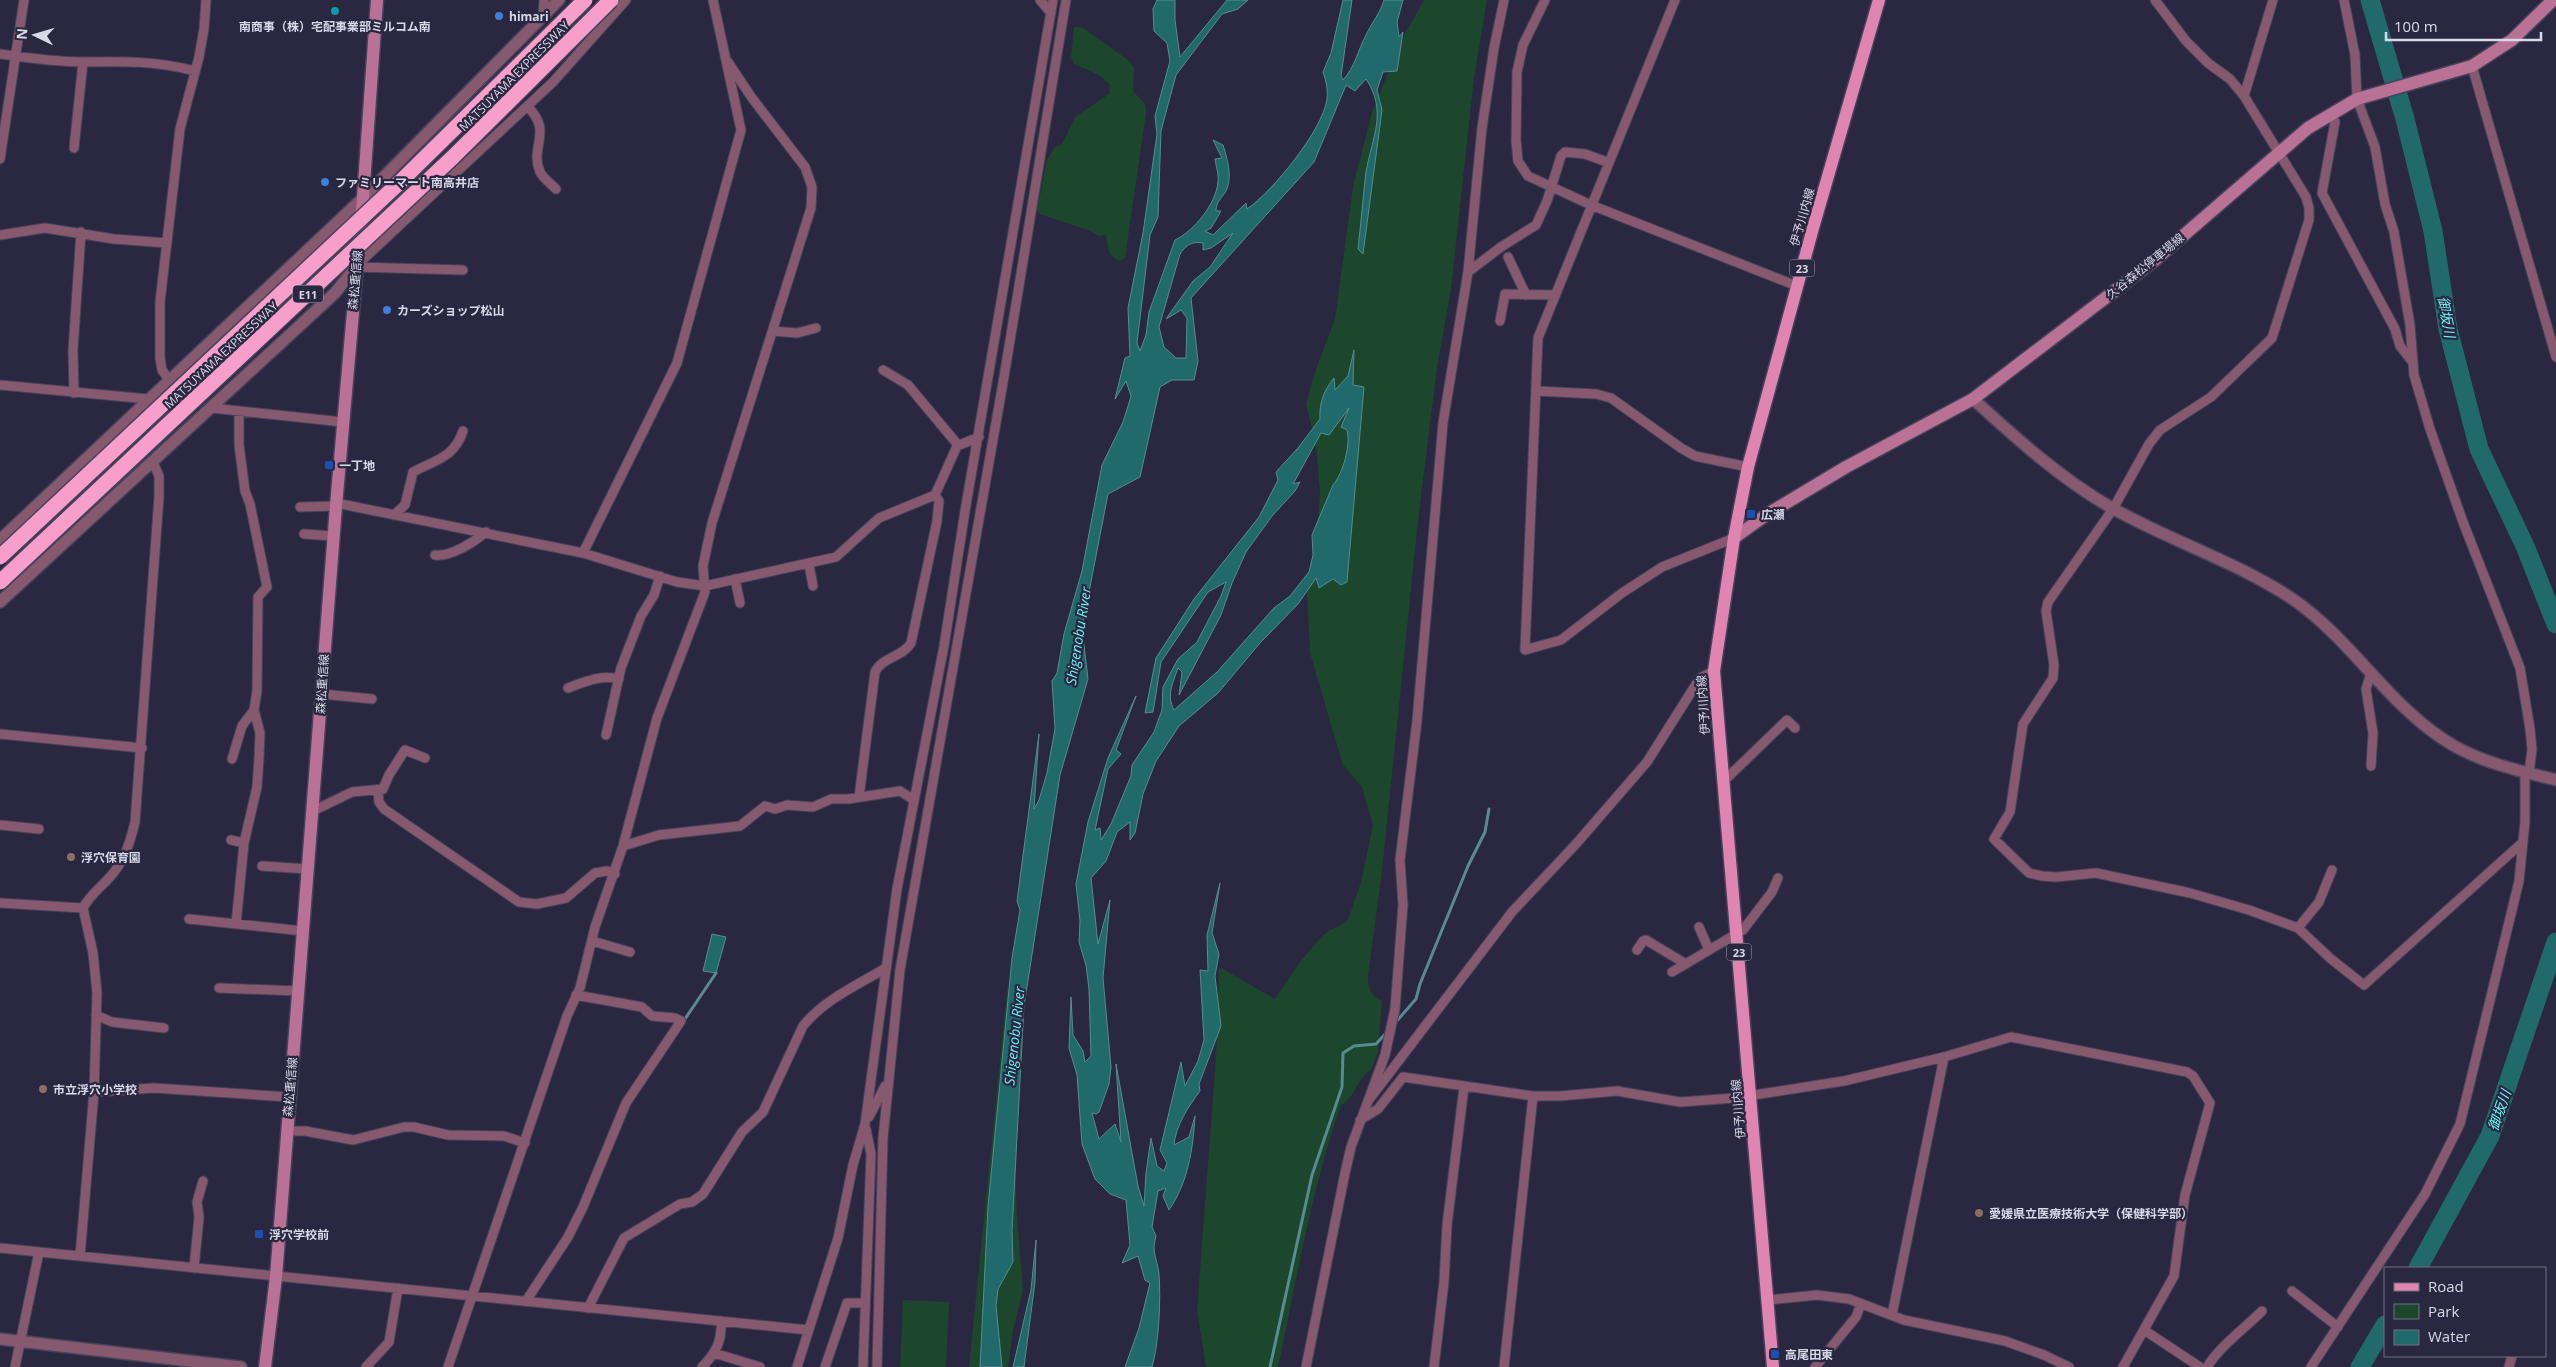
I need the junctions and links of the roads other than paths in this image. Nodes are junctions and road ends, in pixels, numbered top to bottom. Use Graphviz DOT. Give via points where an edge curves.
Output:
graph roads {
  1 [pos="24,0"];
  2 [pos="206,0"];
  3 [pos="377,0"];
  4 [pos="544,0"];
  5 [pos="559,0"];
  6 [pos="585,0"];
  7 [pos="611,0"];
  8 [pos="626,0"];
  9 [pos="713,0"];
  10 [pos="1040,0"];
  11 [pos="1053,0"];
  12 [pos="1066,0"];
  13 [pos="1504,0"];
  14 [pos="1545,0"];
  15 [pos="1675,0"];
  16 [pos="1879,0"];
  17 [pos="2155,0"];
  18 [pos="2273,0"];
  19 [pos="2344,0"];
  20 [pos="2552,0"];
  21 [pos="1051,13"];
  22 [pos="543,16"];
  23 [pos="0,54"];
  24 [pos="15,56"];
  25 [pos="83,62"];
  26 [pos="728,62"];
  27 [pos="2472,66"];
  28 [pos="195,71"];
  29 [pos="2244,96"];
  30 [pos="2361,98"];
  31 [pos="527,106"];
  32 [pos="2331,113"];
  33 [pos="74,148"];
  34 [pos="2279,155"];
  35 [pos="0,159"];
  36 [pos="1607,162"];
  37 [pos="1550,188"];
  38 [pos="556,189"];
  39 [pos="363,198"];
  40 [pos="1591,205"];
  41 [pos="81,232"];
  42 [pos="0,235"];
  43 [pos="166,243"];
  44 [pos="1508,257"];
  45 [pos="356,267"];
  46 [pos="463,270"];
  47 [pos="1468,272"];
  48 [pos="1797,286"];
  49 [pos="1526,295"];
  50 [pos="1555,295"];
  51 [pos="1500,321"];
  52 [pos="816,328"];
  53 [pos="773,331"];
  54 [pos="2556,357"];
  55 [pos="2412,362"];
  56 [pos="883,370"];
  57 [pos="168,380"];
  58 [pos="0,386"];
  59 [pos="1537,391"];
  60 [pos="74,393"];
  61 [pos="1973,399"];
  62 [pos="148,400"];
  63 [pos="211,408"];
  64 [pos="239,411"];
  65 [pos="343,422"];
  66 [pos="463,431"];
  67 [pos="979,437"];
  68 [pos="958,445"];
  69 [pos="153,462"];
  70 [pos="1748,467"];
  71 [pos="935,495"];
  72 [pos="336,504"];
  73 [pos="300,507"];
  74 [pos="2113,509"];
  75 [pos="394,515"];
  76 [pos="486,532"];
  77 [pos="304,534"];
  78 [pos="334,536"];
  79 [pos="1734,538"];
  80 [pos="0,540"];
  81 [pos="583,553"];
  82 [pos="435,555"];
  83 [pos="0,557"];
  84 [pos="809,565"];
  85 [pos="660,576"];
  86 [pos="736,579"];
  87 [pos="0,582"];
  88 [pos="705,586"];
  89 [pos="814,586"];
  90 [pos="0,602"];
  91 [pos="740,603"];
  92 [pos="1714,671"];
  93 [pos="2372,673"];
  94 [pos="619,679"];
  95 [pos="568,688"];
  96 [pos="322,694"];
  97 [pos="372,699"];
  98 [pos="254,710"];
  99 [pos="1795,728"];
  100 [pos="0,734"];
  101 [pos="606,736"];
  102 [pos="142,748"];
  103 [pos="425,758"];
  104 [pos="232,760"];
  105 [pos="2371,766"];
  106 [pos="2530,773"];
  107 [pos="1723,778"];
  108 [pos="2556,780"];
  109 [pos="378,791"];
  110 [pos="859,797"];
  111 [pos="914,800"];
  112 [pos="313,811"];
  113 [pos="0,825"];
  114 [pos="38,829"];
  115 [pos="231,840"];
  116 [pos="2523,842"];
  117 [pos="244,843"];
  118 [pos="623,846"];
  119 [pos="262,866"];
  120 [pos="308,869"];
  121 [pos="2332,870"];
  122 [pos="615,874"];
  123 [pos="1778,878"];
  124 [pos="0,904"];
  125 [pos="83,908"];
  126 [pos="189,919"];
  127 [pos="236,924"];
  128 [pos="1699,926"];
  129 [pos="2298,928"];
  130 [pos="303,931"];
  131 [pos="1738,934"];
  132 [pos="592,941"];
  133 [pos="1637,950"];
  134 [pos="1709,950"];
  135 [pos="630,952"];
  136 [pos="1686,964"];
  137 [pos="886,968"];
  138 [pos="1672,972"];
  139 [pos="220,988"];
  140 [pos="298,991"];
  141 [pos="576,995"];
  142 [pos="96,1016"];
  143 [pos="164,1028"];
  144 [pos="1944,1057"];
  145 [pos="888,1082"];
  146 [pos="1464,1087"];
  147 [pos="94,1092"];
  148 [pos="1533,1096"];
  149 [pos="1750,1096"];
  150 [pos="289,1097"];
  151 [pos="1368,1101"];
  152 [pos="1360,1120"];
  153 [pos="865,1124"];
  154 [pos="286,1132"];
  155 [pos="525,1142"];
  156 [pos="203,1181"];
  157 [pos="0,1248"];
  158 [pos="39,1252"];
  159 [pos="80,1256"];
  160 [pos="194,1268"];
  161 [pos="276,1277"];
  162 [pos="398,1288"];
  163 [pos="2292,1291"];
  164 [pos="472,1296"];
  165 [pos="1768,1300"];
  166 [pos="526,1301"];
  167 [pos="865,1303"];
  168 [pos="1861,1304"];
  169 [pos="588,1308"];
  170 [pos="2262,1311"];
  171 [pos="1892,1315"];
  172 [pos="721,1321"];
  173 [pos="2338,1327"];
  174 [pos="808,1330"];
  175 [pos="2144,1330"];
  176 [pos="0,1339"];
  177 [pos="21,1342"];
  178 [pos="714,1353"];
  179 [pos="178,1363"];
  180 [pos="15,1367"];
  181 [pos="241,1367"];
  182 [pos="265,1367"];
  183 [pos="366,1367"];
  184 [pos="448,1367"];
  185 [pos="702,1367"];
  186 [pos="760,1367"];
  187 [pos="797,1367"];
  188 [pos="826,1367"];
  189 [pos="863,1367"];
  190 [pos="877,1367"];
  191 [pos="1306,1367"];
  192 [pos="1434,1367"];
  193 [pos="1504,1367"];
  194 [pos="1774,1367"];
  195 [pos="1815,1367"];
  196 [pos="2069,1367"];
  197 [pos="2123,1367"];
  198 [pos="2200,1367"];
  199 [pos="2207,1367"];
  200 [pos="2311,1367"];
  1 -- 24 [label="street"];
  2 -- 28 [label="street"];
  3 -- 39 [label="main road, 森松重信線"];
  4 -- 22 [label="street"];
  5 -- 22 [label="street"];
  6 -- 83 [label="highway, MATSUYAMA EXPRESSWAY / E11, bridge" via="387,195"];
  7 -- 87 [label="highway, MATSUYAMA EXPRESSWAY / E11, bridge" via="453,157"];
  8 -- 31 [label="street" via="566,69"];
  9 -- 26 [label="street"];
  10 -- 21 [label="street"];
  11 -- 21 [label="street"];
  12 -- 145 [label="street" via="1002,387 906,927"];
  13 -- 47 [label="street" via="1482,128"];
  14 -- 37 [label="street" via="1522,45 1517,72 1516,142 1518,161 1528,176"];
  15 -- 36 [label="street"];
  16 -- 48 [label="main road, 伊予川内線 / 23"];
  17 -- 29 [label="street" via="2186,41 2230,79"];
  18 -- 29 [label="street"];
  19 -- 30 [label="street"];
  20 -- 27 [label="main road, 久谷森松停車場線" via="2512,40"];
  21 -- 67 [label="street"];
  22 -- 39 [label="street"];
  23 -- 24 [label="street"];
  24 -- 25 [label="street"];
  24 -- 35 [label="street"];
  25 -- 28 [label="street" via="123,60"];
  25 -- 33 [label="street"];
  26 -- 53 [label="street" via="805,167 812,187 811,208"];
  26 -- 81 [label="street" via="741,130 678,363"];
  27 -- 30 [label="main road, 久谷森松停車場線"];
  27 -- 54 [label="street"];
  28 -- 43 [label="street" via="180,129"];
  29 -- 34 [label="street"];
  30 -- 32 [label="main road, 久谷森松停車場線"];
  30 -- 55 [label="street" via="2394,232 2410,325"];
  31 -- 38 [label="street" via="538,116 540,123 540,173"];
  31 -- 45 [label="street"];
  32 -- 34 [label="main road, 久谷森松停車場線" via="2308,128"];
  32 -- 55 [label="street" via="2335,122 2322,193 2395,329 2400,346"];
  34 -- 61 [label="main road, 久谷森松停車場線" via="2155,260"];
  34 -- 74 [label="street" via="2306,197 2309,220 2275,332 2260,352 2211,397 2160,430"];
  36 -- 37 [label="street" via="1585,154 1565,152"];
  36 -- 40 [label="street"];
  37 -- 40 [label="street"];
  37 -- 47 [label="street" via="1536,225"];
  39 -- 45 [label="main road, 森松重信線"];
  39 -- 57 [label="street"];
  40 -- 48 [label="street"];
  40 -- 50 [label="street"];
  41 -- 42 [label="street" via="45,228"];
  41 -- 43 [label="street" via="114,239"];
  41 -- 60 [label="street" via="74,332"];
  43 -- 57 [label="street" via="160,302 160,358"];
  44 -- 49 [label="street"];
  45 -- 46 [label="street"];
  45 -- 63 [label="street" via="335,293"];
  45 -- 65 [label="main road, 森松重信線"];
  47 -- 151 [label="street" via="1443,423 1417,721 1400,860 1403,905 1396,1009 1385,1055"];
  48 -- 70 [label="main road, 伊予川内線 / 23"];
  49 -- 50 [label="street"];
  49 -- 51 [label="street" via="1505,294"];
  50 -- 59 [label="street" via="1538,338"];
  52 -- 53 [label="street" via="797,333"];
  53 -- 88 [label="street" via="712,523 703,566"];
  55 -- 106 [label="street" via="2430,430 2520,668 2532,749"];
  56 -- 68 [label="street" via="908,385"];
  57 -- 62 [label="street"];
  58 -- 60 [label="street"];
  59 -- 70 [label="street" via="1596,394 1611,398 1695,456"];
  59 -- 79 [label="street" via="1525,650 1560,640 1662,567"];
  60 -- 62 [label="street"];
  61 -- 74 [label="street" via="2037,456"];
  61 -- 79 [label="main road, 久谷森松停車場線" via="1864,457 1766,515"];
  62 -- 80 [label="street"];
  63 -- 64 [label="street"];
  63 -- 69 [label="street"];
  64 -- 65 [label="street"];
  64 -- 98 [label="street" via="239,445 245,491 260,563 267,580 267,587 258,597"];
  65 -- 72 [label="main road, 森松重信線"];
  66 -- 75 [label="street" via="454,450 434,464 413,472 405,505"];
  67 -- 68 [label="street"];
  67 -- 111 [label="street"];
  68 -- 71 [label="street"];
  69 -- 90 [label="street"];
  69 -- 102 [label="street" via="159,476 159,497"];
  70 -- 79 [label="main road, 伊予川内線 / 23"];
  71 -- 84 [label="street" via="879,518 836,557"];
  71 -- 110 [label="street" via="939,501 937,521 911,643 880,664 875,672"];
  72 -- 73 [label="street"];
  72 -- 75 [label="street"];
  72 -- 78 [label="main road, 森松重信線"];
  74 -- 93 [label="street" via="2270,585 2317,618"];
  74 -- 129 [label="street" via="2048,602 2046,611 2053,678 2023,724 2010,812 1994,839 2028,873 2056,877 2096,873 2190,893"];
  75 -- 76 [label="street"];
  76 -- 81 [label="street"];
  76 -- 82 [label="street" via="464,548"];
  77 -- 78 [label="street"];
  78 -- 96 [label="main road, 森松重信線"];
  79 -- 92 [label="main road, 伊予川内線 / 23"];
  81 -- 85 [label="street"];
  84 -- 86 [label="street"];
  84 -- 89 [label="street"];
  85 -- 88 [label="street"];
  85 -- 94 [label="street" via="654,595 641,616"];
  86 -- 88 [label="street"];
  86 -- 91 [label="street"];
  88 -- 118 [label="street" via="657,718"];
  92 -- 107 [label="main road, 伊予川内線 / 23"];
  92 -- 151 [label="street" via="1700,678 1646,762 1512,912"];
  93 -- 105 [label="street" via="2366,689 2373,733"];
  93 -- 106 [label="street" via="2421,723 2443,739 2486,761"];
  94 -- 95 [label="street" via="605,677"];
  94 -- 101 [label="street"];
  96 -- 97 [label="street"];
  96 -- 112 [label="main road, 森松重信線"];
  98 -- 104 [label="street" via="242,726"];
  98 -- 117 [label="street" via="260,733 256,787"];
  99 -- 107 [label="street" via="1788,720 1728,777"];
  100 -- 102 [label="street"];
  102 -- 125 [label="street" via="130,842 118,867 92,893"];
  103 -- 109 [label="street" via="405,750 383,789"];
  106 -- 108 [label="street"];
  106 -- 116 [label="street"];
  107 -- 131 [label="main road, 伊予川内線 / 23"];
  109 -- 112 [label="street" via="352,792"];
  109 -- 122 [label="street" via="379,802 384,809 519,902 537,904 566,898 595,873"];
  110 -- 111 [label="street" via="900,791"];
  110 -- 118 [label="street" via="831,799 814,807 787,805 775,809 765,806 740,826 659,835"];
  111 -- 137 [label="street"];
  112 -- 120 [label="main road, 森松重信線"];
  113 -- 114 [label="street"];
  115 -- 117 [label="street"];
  116 -- 129 [label="street" via="2364,985"];
  116 -- 173 [label="street" via="2519,881 2460,1124 2425,1194"];
  117 -- 127 [label="street"];
  118 -- 122 [label="street"];
  119 -- 120 [label="street"];
  120 -- 130 [label="main road, 森松重信線"];
  121 -- 129 [label="street" via="2319,902"];
  122 -- 132 [label="street"];
  123 -- 131 [label="street" via="1772,892"];
  124 -- 125 [label="street"];
  125 -- 142 [label="street" via="96,976"];
  126 -- 127 [label="street"];
  127 -- 130 [label="street"];
  128 -- 134 [label="street"];
  130 -- 140 [label="main road, 森松重信線"];
  131 -- 134 [label="street"];
  131 -- 149 [label="main road, 伊予川内線 / 23"];
  132 -- 135 [label="street"];
  132 -- 141 [label="street"];
  133 -- 136 [label="street" via="1646,940"];
  134 -- 136 [label="street"];
  136 -- 138 [label="street"];
  137 -- 153 [label="street"];
  137 -- 169 [label="street" via="847,990 809,1019 763,1112 742,1132 703,1194 624,1238"];
  139 -- 140 [label="street"];
  140 -- 150 [label="main road, 森松重信線"];
  141 -- 155 [label="street"];
  141 -- 166 [label="street" via="642,1007 652,1016 680,1021 626,1103 568,1237"];
  142 -- 143 [label="street" via="112,1022"];
  142 -- 147 [label="street"];
  144 -- 149 [label="street" via="1844,1081"];
  144 -- 171 [label="street"];
  144 -- 175 [label="street" via="2011,1037 2187,1072 2193,1076 2210,1103 2185,1195 2174,1276"];
  145 -- 153 [label="street"];
  145 -- 190 [label="street"];
  146 -- 148 [label="street"];
  146 -- 152 [label="street" via="1403,1077 1378,1109"];
  146 -- 192 [label="street"];
  147 -- 150 [label="street" via="154,1088"];
  147 -- 159 [label="street"];
  148 -- 149 [label="street" via="1617,1090 1680,1102"];
  148 -- 193 [label="street"];
  149 -- 165 [label="main road, 伊予川内線 / 23"];
  150 -- 154 [label="main road, 森松重信線"];
  151 -- 152 [label="street"];
  152 -- 191 [label="street" via="1345,1173"];
  153 -- 167 [label="street" via="871,1154"];
  153 -- 174 [label="street" via="838,1238"];
  154 -- 155 [label="street" via="305,1131 353,1140 414,1127 448,1135 504,1136"];
  154 -- 161 [label="main road, 森松重信線"];
  155 -- 164 [label="street"];
  156 -- 160 [label="street" via="197,1202 199,1217"];
  157 -- 158 [label="street"];
  158 -- 159 [label="street"];
  158 -- 177 [label="street"];
  159 -- 160 [label="street"];
  160 -- 161 [label="street"];
  161 -- 162 [label="street"];
  161 -- 182 [label="main road, 森松重信線"];
  162 -- 164 [label="street"];
  162 -- 183 [label="street" via="389,1342"];
  163 -- 173 [label="street"];
  164 -- 166 [label="street"];
  164 -- 184 [label="street"];
  165 -- 168 [label="street" via="1817,1296 1849,1299"];
  165 -- 194 [label="main road, 伊予川内線 / 23"];
  166 -- 169 [label="street"];
  167 -- 188 [label="street" via="847,1303"];
  167 -- 189 [label="street"];
  168 -- 171 [label="street"];
  168 -- 195 [label="street" via="1856,1317"];
  169 -- 172 [label="street"];
  170 -- 199 [label="street" via="2231,1342 2220,1348"];
  171 -- 196 [label="street" via="2005,1341"];
  172 -- 174 [label="street"];
  172 -- 178 [label="street" via="722,1334"];
  173 -- 200 [label="street"];
  174 -- 187 [label="street"];
  175 -- 197 [label="street"];
  175 -- 198 [label="street"];
  176 -- 177 [label="street"];
  177 -- 179 [label="street"];
  177 -- 180 [label="street"];
  178 -- 185 [label="street"];
  178 -- 186 [label="street"];
  179 -- 181 [label="street"];
}
